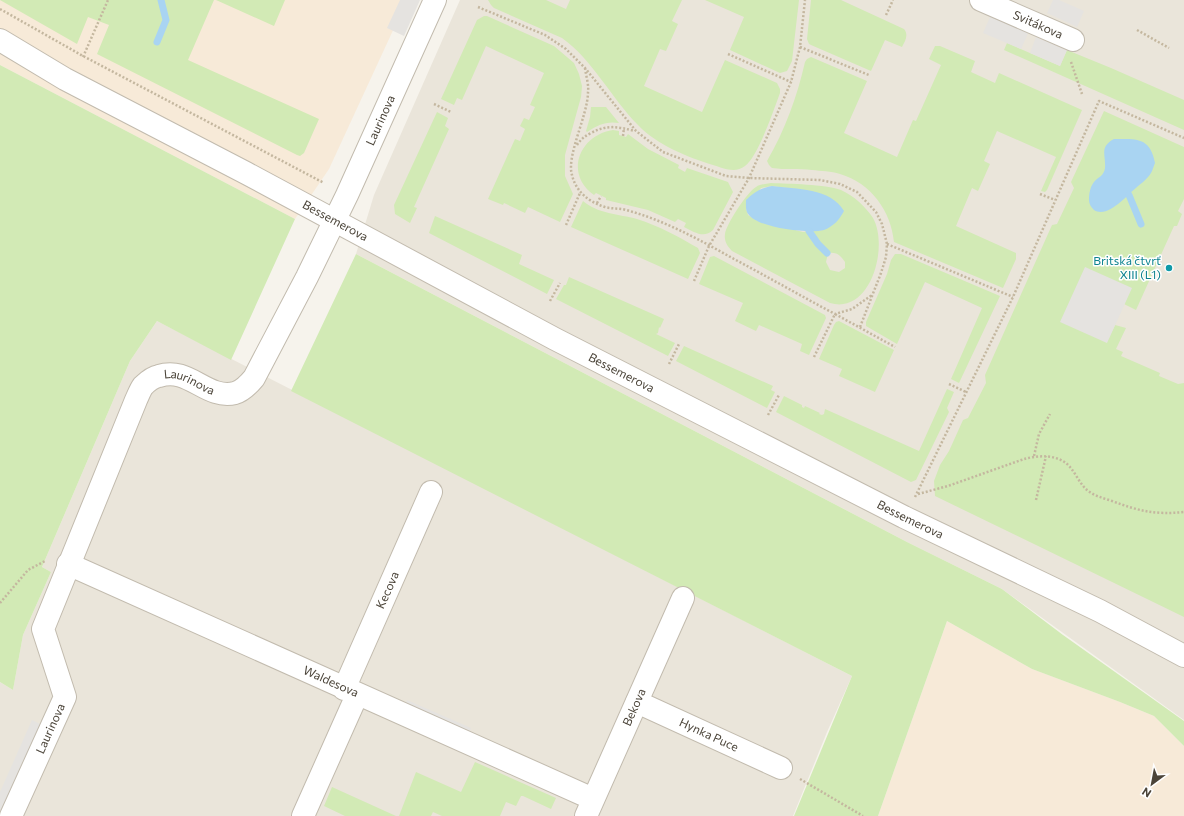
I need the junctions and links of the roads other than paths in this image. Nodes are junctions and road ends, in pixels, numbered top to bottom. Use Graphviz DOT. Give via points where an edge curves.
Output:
graph roads {
  1 [pos="435,0"];
  2 [pos="981,0"];
  3 [pos="0,40"];
  4 [pos="1073,40"];
  5 [pos="0,54"];
  6 [pos="65,79"];
  7 [pos="335,221"];
  8 [pos="431,492"];
  9 [pos="68,564"];
  10 [pos="683,598"];
  11 [pos="1184,656"];
  12 [pos="351,692"];
  13 [pos="637,702"];
  14 [pos="781,768"];
  15 [pos="589,808"];
  16 [pos="11,816"];
  17 [pos="303,816"];
  1 -- 7 [label="street, Laurinova"];
  2 -- 4 [label="street, Svitákova"];
  3 -- 6 [label="street, Bessemerova"];
  5 -- 6 [label="street, Bessemerova"];
  6 -- 7 [label="street, Bessemerova"];
  7 -- 9 [label="street, Laurinova" via="260,367 246,386 236,392 224,394 180,374 167,373 154,377 144,386"];
  7 -- 11 [label="street, Bessemerova" via="776,452 911,521 1100,611"];
  8 -- 12 [label="street, Kecova"];
  9 -- 12 [label="street, Waldesova"];
  9 -- 16 [label="street, Laurinova" via="42,629 65,697"];
  10 -- 13 [label="street, Bekova"];
  12 -- 15 [label="street, Waldesova"];
  12 -- 17 [label="street, Kecova"];
  13 -- 14 [label="street, Hynka Puce"];
  13 -- 15 [label="street, Bekova"];
}
